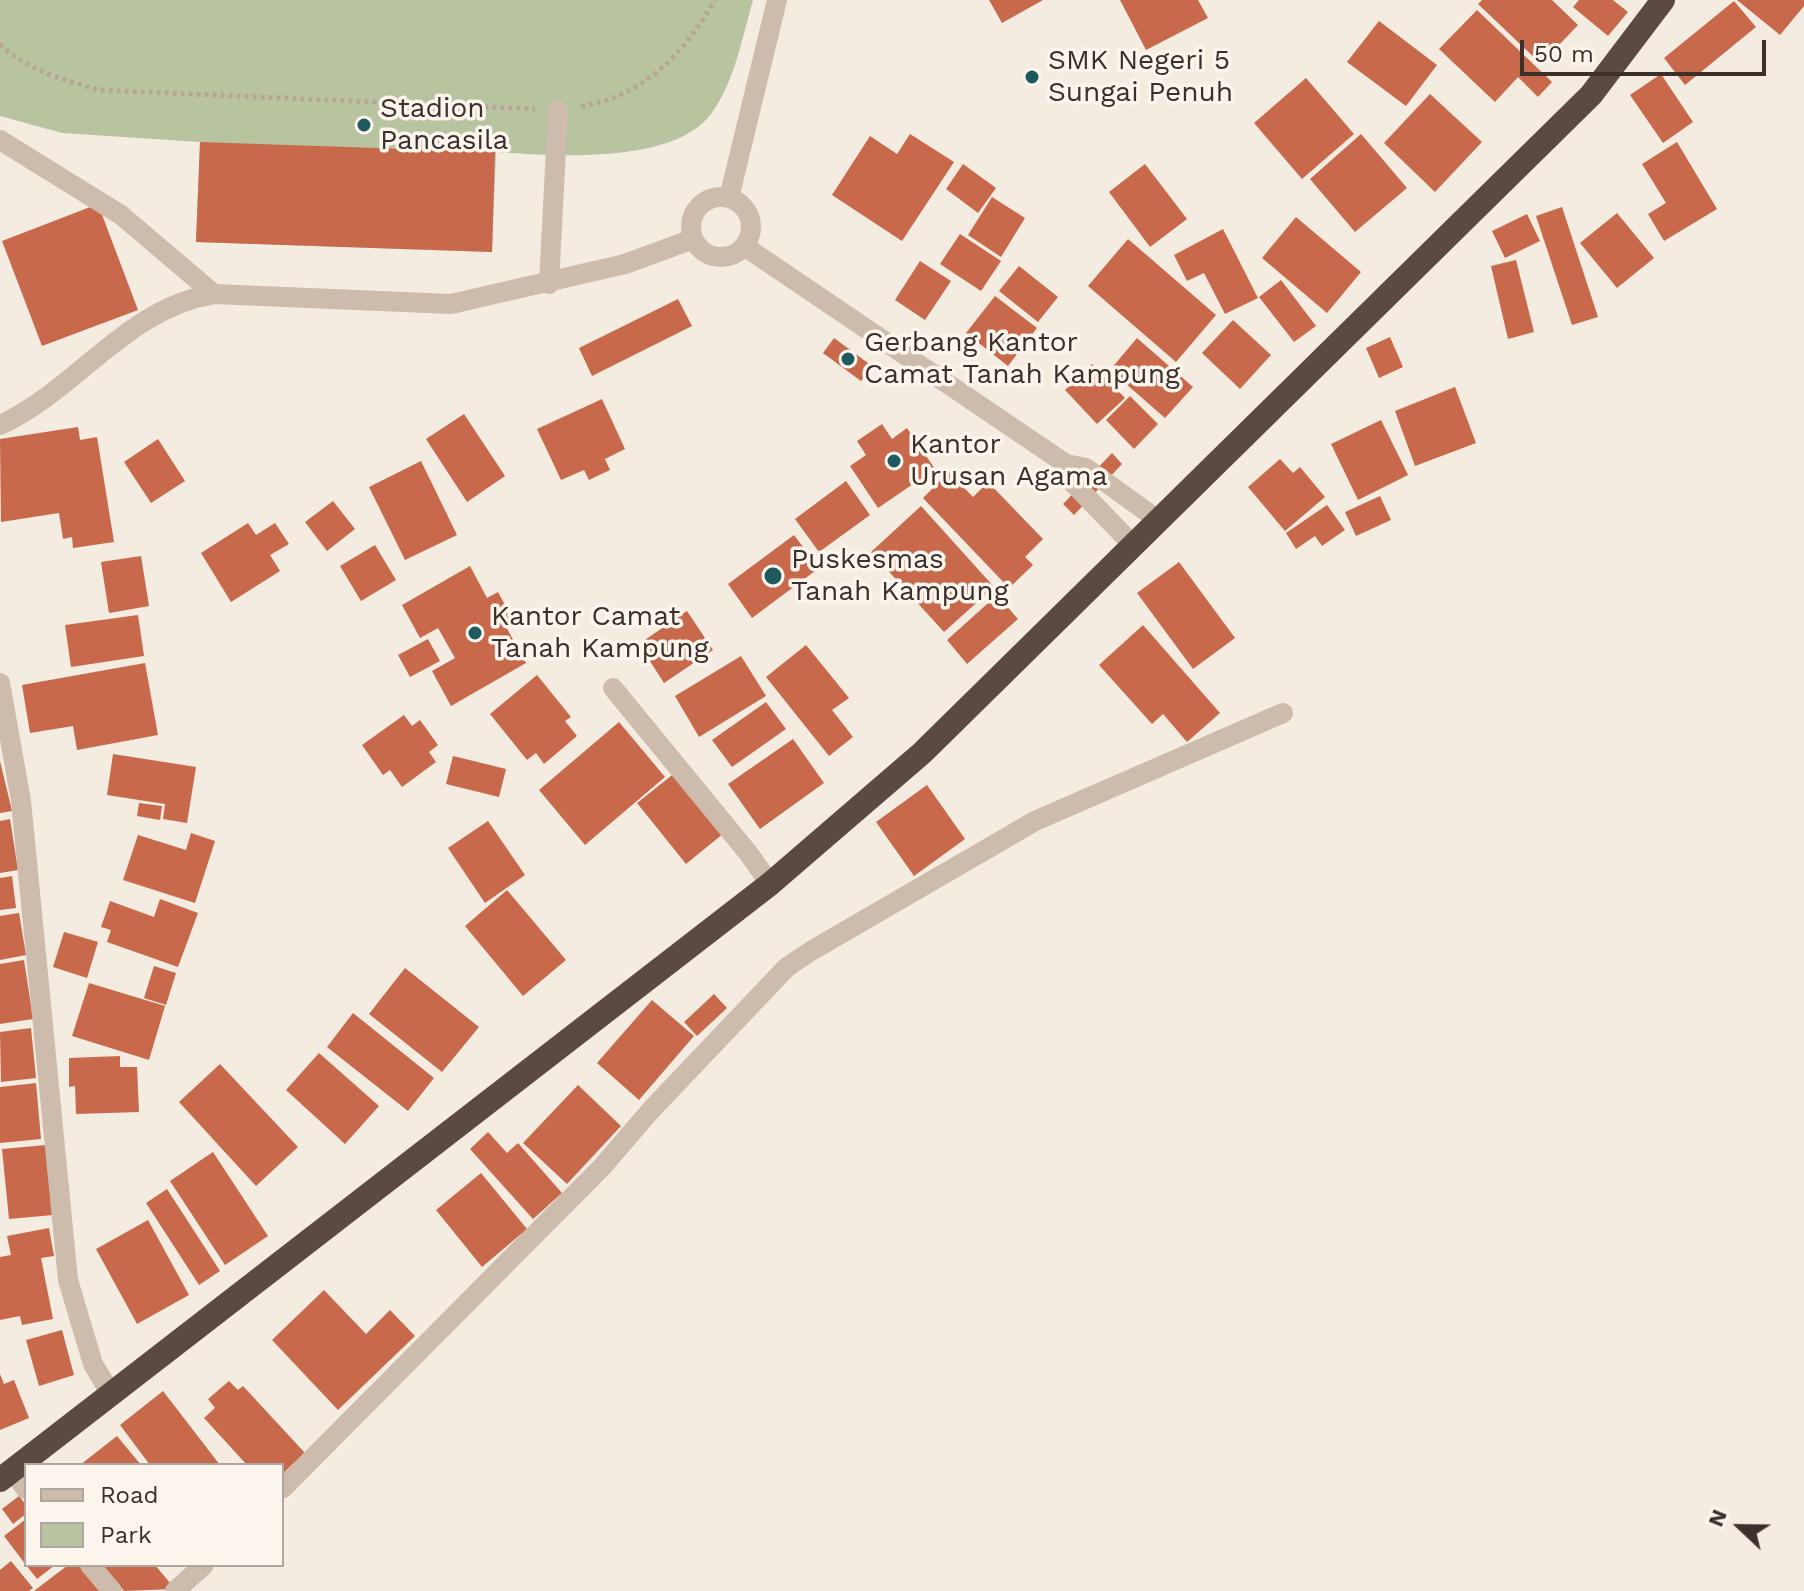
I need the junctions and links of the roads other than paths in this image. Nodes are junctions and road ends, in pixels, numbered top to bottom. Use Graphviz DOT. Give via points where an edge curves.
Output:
graph roads {
  1 [pos="777,0"];
  2 [pos="1663,0"];
  3 [pos="558,110"];
  4 [pos="0,140"];
  5 [pos="729,198"];
  6 [pos="693,239"];
  7 [pos="744,246"];
  8 [pos="549,284"];
  9 [pos="214,294"];
  10 [pos="0,425"];
  11 [pos="1066,464"];
  12 [pos="1158,520"];
  13 [pos="1133,545"];
  14 [pos="0,683"];
  15 [pos="613,688"];
  16 [pos="1283,713"];
  17 [pos="2,719"];
  18 [pos="770,884"];
  19 [pos="111,1394"];
  20 [pos="32,1463"];
  21 [pos="284,1487"];
  22 [pos="92,1567"];
  23 [pos="202,1567"];
  24 [pos="112,1591"];
  25 [pos="175,1591"];
  1 -- 5 [label="street"];
  2 -- 12 [label="highway" via="1591,95"];
  3 -- 8 [label="street"];
  4 -- 9 [label="street" via="121,215"];
  5 -- 6 [label="street" via="709,199 695,211"];
  5 -- 7 [label="street" via="750,218"];
  6 -- 7 [label="street" via="716,257 727,257"];
  6 -- 8 [label="street"];
  7 -- 11 [label="street"];
  8 -- 9 [label="street" via="451,304"];
  9 -- 10 [label="street" via="186,299 144,320 50,396"];
  11 -- 12 [label="street" via="1086,468"];
  11 -- 13 [label="street" via="1073,483"];
  12 -- 13 [label="highway"];
  13 -- 18 [label="highway" via="922,753"];
  14 -- 17 [label="street"];
  15 -- 18 [label="street"];
  16 -- 21 [label="street" via="1035,821 787,967 602,1167"];
  17 -- 19 [label="street" via="21,801 68,1280 93,1364"];
  18 -- 19 [label="highway"];
  19 -- 20 [label="highway"];
  22 -- 24 [label="street"];
  23 -- 25 [label="street"];
}
